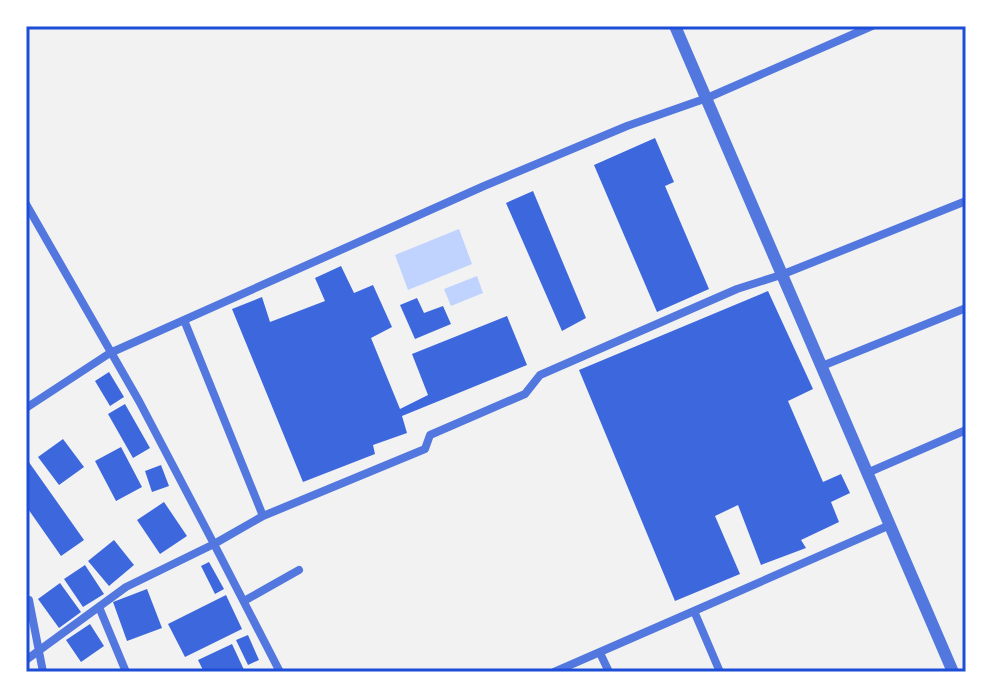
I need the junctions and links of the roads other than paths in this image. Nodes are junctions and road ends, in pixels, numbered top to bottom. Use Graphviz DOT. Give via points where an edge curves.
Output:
graph roads {
  1 [pos="675,26"];
  2 [pos="872,26"];
  3 [pos="707,98"];
  4 [pos="26,204"];
  5 [pos="965,205"];
  6 [pos="781,275"];
  7 [pos="966,308"];
  8 [pos="184,320"];
  9 [pos="110,353"];
  10 [pos="822,366"];
  11 [pos="26,408"];
  12 [pos="966,430"];
  13 [pos="867,473"];
  14 [pos="263,516"];
  15 [pos="890,525"];
  16 [pos="214,544"];
  17 [pos="299,570"];
  18 [pos="29,600"];
  19 [pos="244,601"];
  20 [pos="99,607"];
  21 [pos="694,611"];
  22 [pos="40,649"];
  23 [pos="600,653"];
  24 [pos="26,660"];
  25 [pos="43,672"];
  26 [pos="126,672"];
  27 [pos="280,672"];
  28 [pos="554,672"];
  29 [pos="609,672"];
  30 [pos="720,672"];
  31 [pos="953,672"];
  1 -- 3 [label="street"];
  2 -- 3 [label="street"];
  3 -- 6 [label="street"];
  3 -- 8 [label="street" via="498,180"];
  4 -- 9 [label="street"];
  5 -- 6 [label="street"];
  6 -- 10 [label="street"];
  6 -- 14 [label="street" via="540,375 525,394 430,435 425,449"];
  7 -- 10 [label="street"];
  8 -- 9 [label="street"];
  8 -- 14 [label="street"];
  9 -- 11 [label="street"];
  9 -- 16 [label="street"];
  10 -- 13 [label="street"];
  12 -- 13 [label="street"];
  13 -- 15 [label="street"];
  14 -- 16 [label="street"];
  15 -- 21 [label="street"];
  15 -- 31 [label="street"];
  16 -- 19 [label="street"];
  16 -- 20 [label="street" via="126,587"];
  17 -- 19 [label="street"];
  18 -- 22 [label="street"];
  19 -- 27 [label="street"];
  20 -- 22 [label="street"];
  20 -- 26 [label="street"];
  21 -- 23 [label="street"];
  21 -- 30 [label="street"];
  22 -- 24 [label="street"];
  22 -- 25 [label="street"];
  23 -- 28 [label="street"];
  23 -- 29 [label="street"];
}
